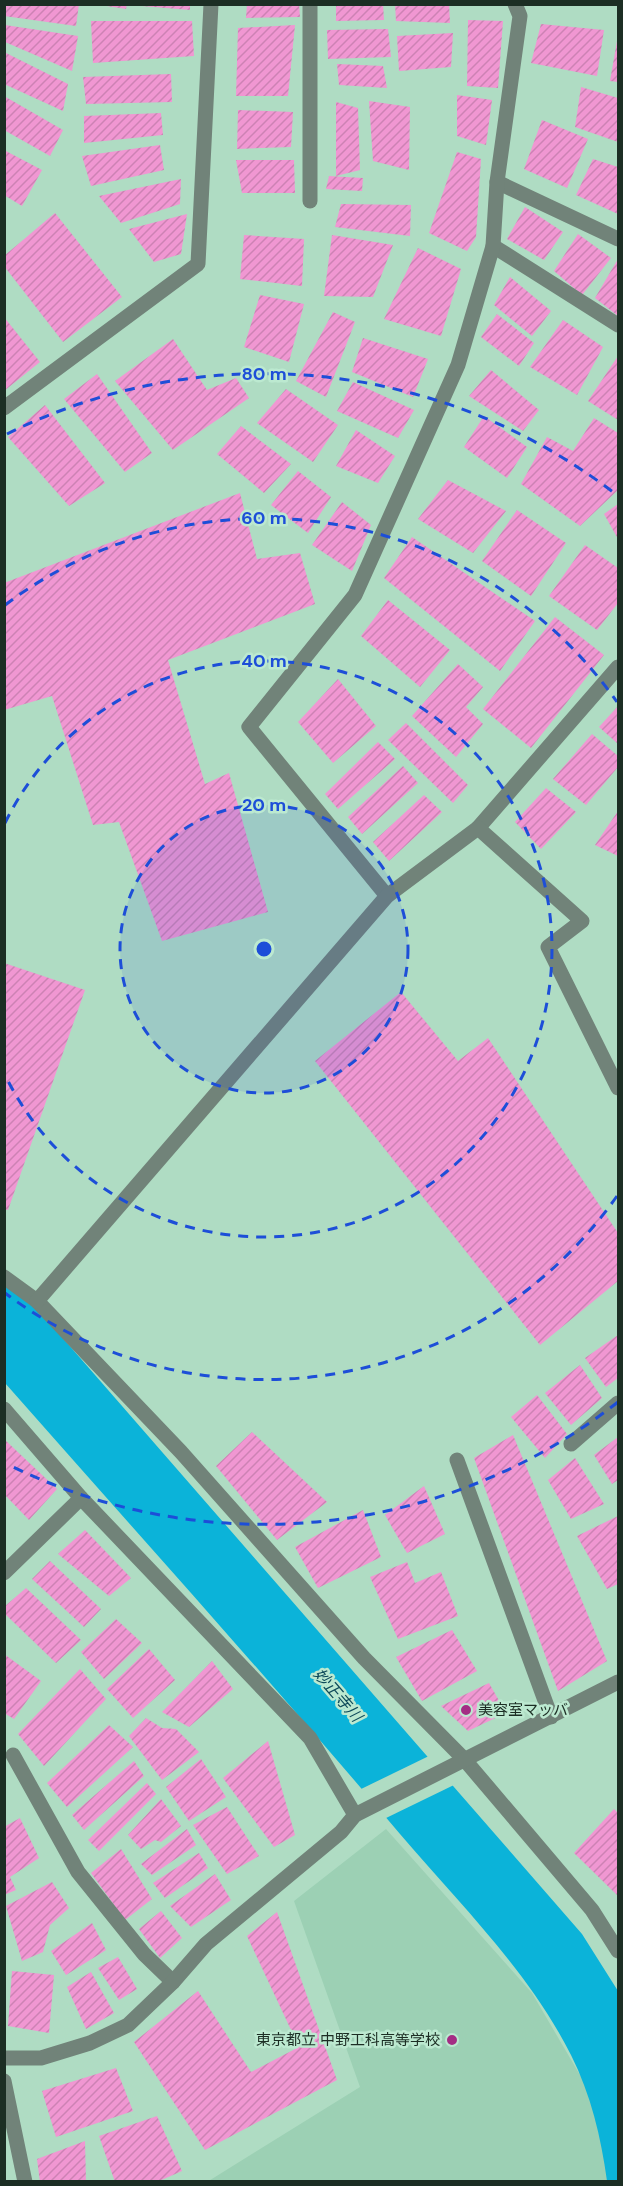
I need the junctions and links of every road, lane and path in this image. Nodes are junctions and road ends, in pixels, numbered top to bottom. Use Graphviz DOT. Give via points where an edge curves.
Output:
graph roads {
  1 [pos="212,4"];
  2 [pos="310,4"];
  3 [pos="515,4"];
  4 [pos="497,182"];
  5 [pos="310,201"];
  6 [pos="618,239"];
  7 [pos="493,246"];
  8 [pos="618,325"];
  9 [pos="4,408"];
  10 [pos="618,668"];
  11 [pos="478,828"];
  12 [pos="387,896"];
  13 [pos="618,1089"];
  14 [pos="4,1277"];
  15 [pos="37,1301"];
  16 [pos="618,1403"];
  17 [pos="4,1409"];
  18 [pos="571,1444"];
  19 [pos="457,1460"];
  20 [pos="81,1498"];
  21 [pos="4,1573"];
  22 [pos="618,1682"];
  23 [pos="551,1717"];
  24 [pos="13,1755"];
  25 [pos="464,1760"];
  26 [pos="355,1815"];
  27 [pos="618,1951"];
  28 [pos="173,1982"];
  29 [pos="4,2058"];
  30 [pos="4,2081"];
  31 [pos="25,2181"];
  1 -- 9 [label="street" via="198,264"];
  2 -- 5 [label="street"];
  3 -- 4 [label="street" via="520,16"];
  4 -- 6 [label="street"];
  4 -- 7 [label="street"];
  7 -- 8 [label="street"];
  7 -- 12 [label="street" via="458,365 355,595 249,727"];
  10 -- 11 [label="street"];
  11 -- 12 [label="street"];
  11 -- 13 [label="street" via="582,921 548,947"];
  12 -- 15 [label="street"];
  14 -- 15 [label="street"];
  15 -- 25 [label="street" via="181,1452 364,1658"];
  16 -- 18 [label="street"];
  17 -- 20 [label="street"];
  19 -- 23 [label="street"];
  20 -- 21 [label="street"];
  20 -- 26 [label="street" via="310,1738"];
  22 -- 23 [label="street"];
  23 -- 25 [label="street"];
  24 -- 28 [label="street" via="78,1872 144,1954"];
  25 -- 26 [label="street"];
  25 -- 27 [label="street" via="592,1910"];
  26 -- 28 [label="street" via="341,1832 206,1944"];
  28 -- 29 [label="street" via="128,2025 90,2043 40,2058"];
  30 -- 31 [label="street"];
}
